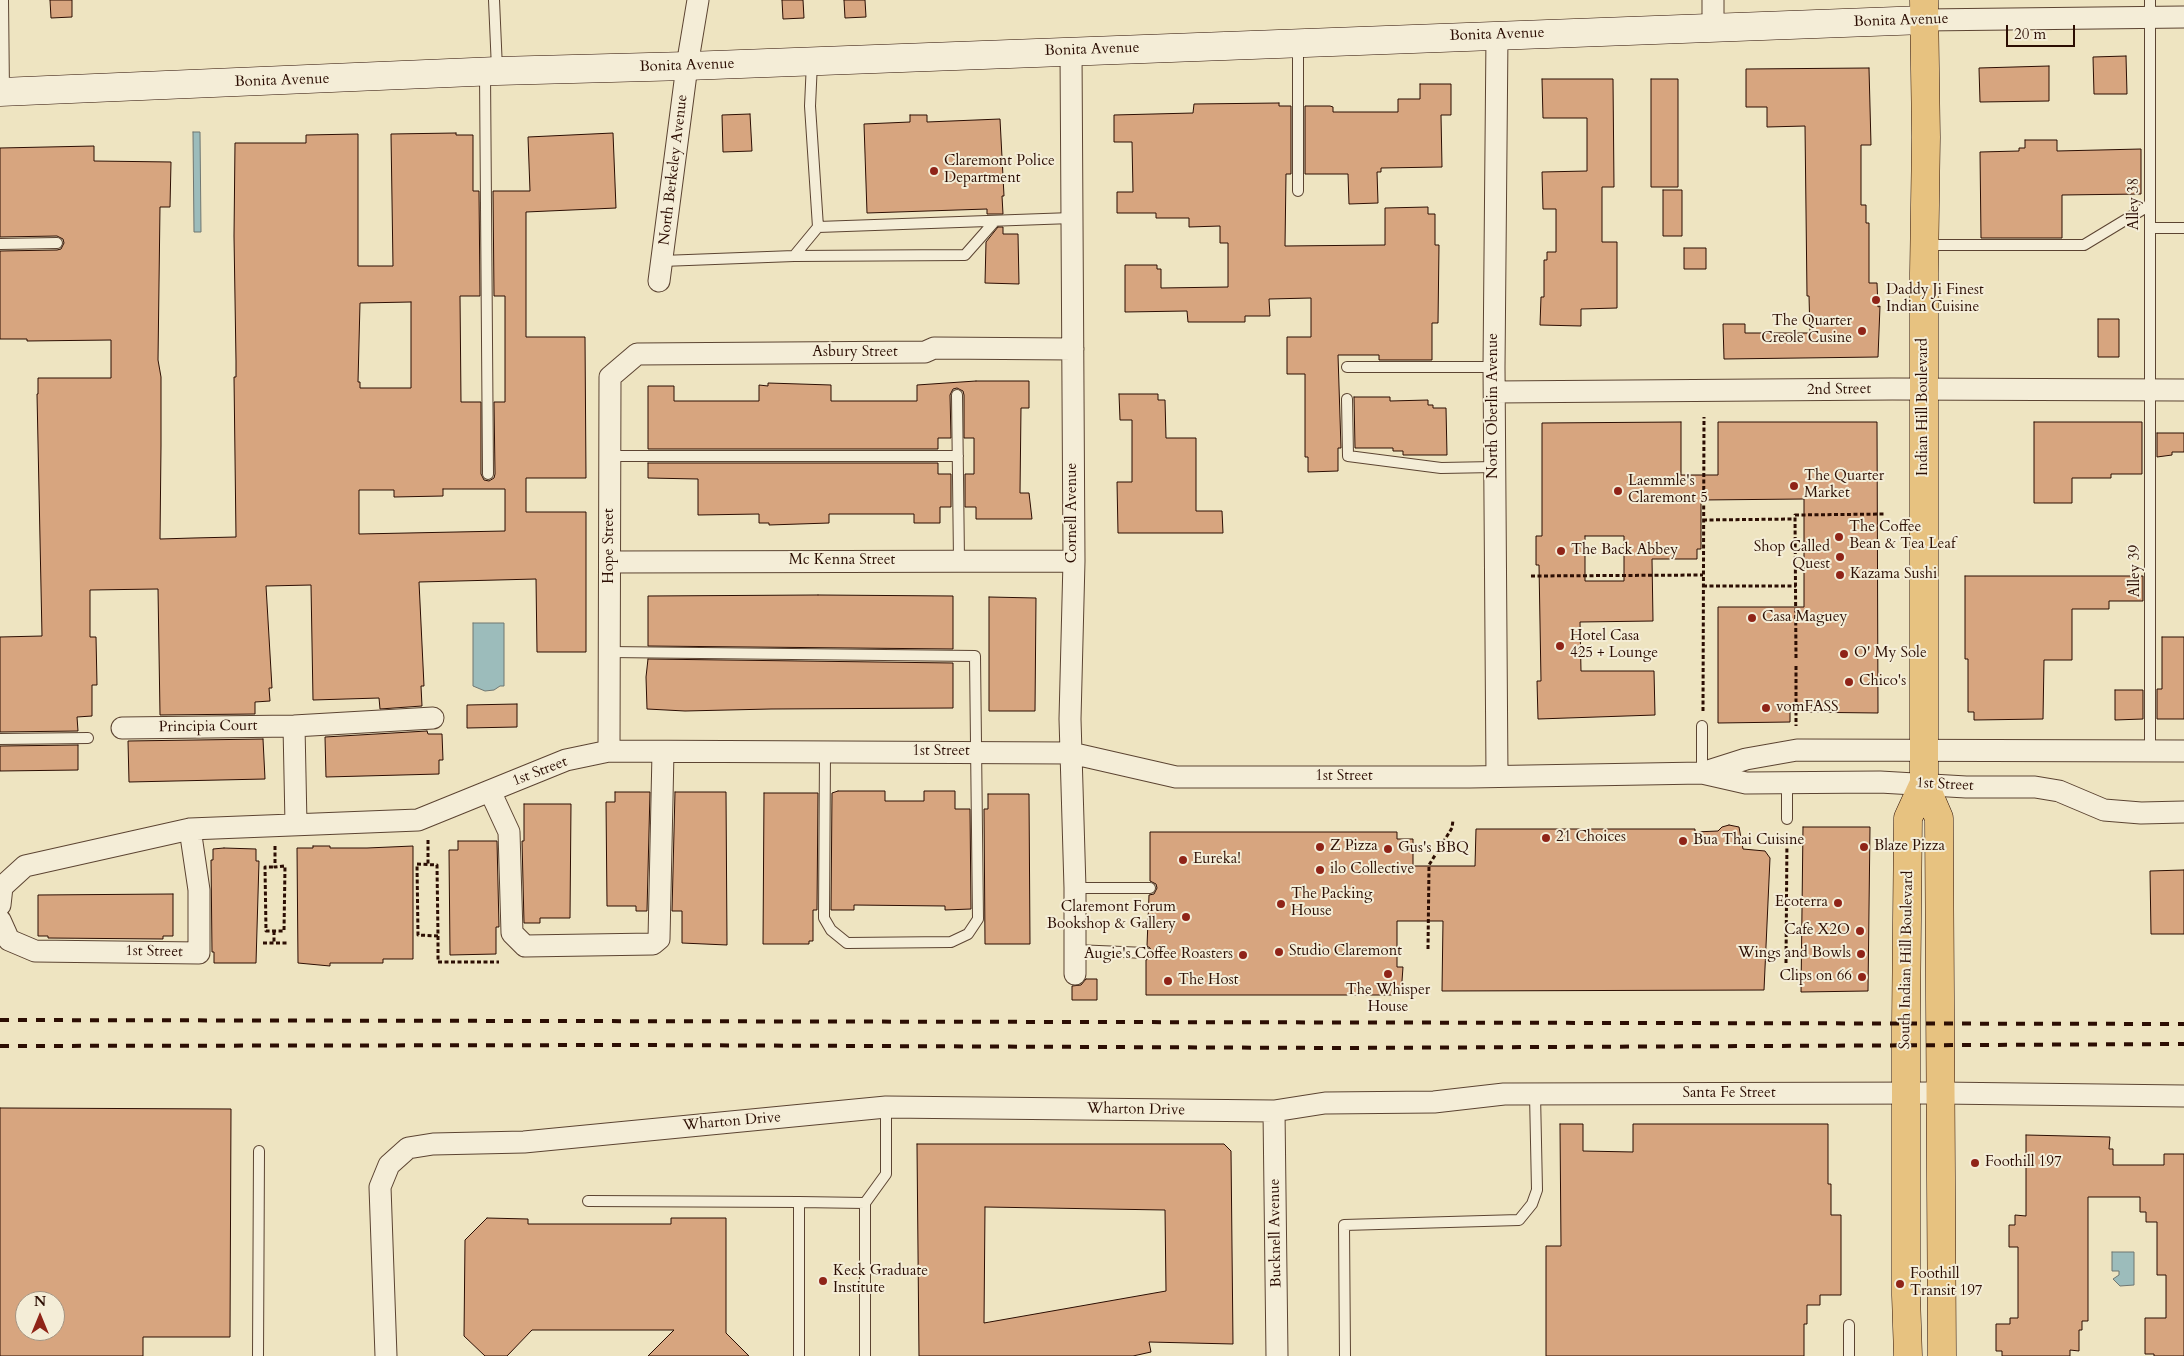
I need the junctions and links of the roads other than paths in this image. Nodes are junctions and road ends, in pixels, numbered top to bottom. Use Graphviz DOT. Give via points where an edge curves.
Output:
graph roads {
  1 [pos="3,0"];
  2 [pos="494,0"];
  3 [pos="698,0"];
  4 [pos="1713,0"];
  5 [pos="2150,8"];
  6 [pos="1924,10"];
  7 [pos="2184,16"];
  8 [pos="1713,27"];
  9 [pos="1497,35"];
  10 [pos="1298,42"];
  11 [pos="1071,51"];
  12 [pos="812,61"];
  13 [pos="687,66"];
  14 [pos="491,72"];
  15 [pos="2,92"];
  16 [pos="1298,191"];
  17 [pos="2150,206"];
  18 [pos="1072,218"];
  19 [pos="995,221"];
  20 [pos="818,227"];
  21 [pos="2150,228"];
  22 [pos="2184,228"];
  23 [pos="57,243"];
  24 [pos="0,244"];
  25 [pos="1924,245"];
  26 [pos="794,256"];
  27 [pos="661,271"];
  28 [pos="1073,349"];
  29 [pos="637,354"];
  30 [pos="1494,367"];
  31 [pos="1347,368"];
  32 [pos="1925,390"];
  33 [pos="2184,390"];
  34 [pos="2150,391"];
  35 [pos="1495,392"];
  36 [pos="957,395"];
  37 [pos="1347,399"];
  38 [pos="610,456"];
  39 [pos="958,456"];
  40 [pos="1494,467"];
  41 [pos="488,474"];
  42 [pos="1074,560"];
  43 [pos="959,561"];
  44 [pos="610,562"];
  45 [pos="609,652"];
  46 [pos="433,718"];
  47 [pos="294,726"];
  48 [pos="1702,726"];
  49 [pos="122,728"];
  50 [pos="88,738"];
  51 [pos="0,739"];
  52 [pos="1924,750"];
  53 [pos="609,751"];
  54 [pos="2150,751"];
  55 [pos="2184,751"];
  56 [pos="663,752"];
  57 [pos="825,752"];
  58 [pos="977,752"];
  59 [pos="1071,753"];
  60 [pos="1702,773"];
  61 [pos="1497,776"];
  62 [pos="1787,783"];
  63 [pos="1924,784"];
  64 [pos="490,791"];
  65 [pos="2184,812"];
  66 [pos="1787,819"];
  67 [pos="296,824"];
  68 [pos="190,829"];
  69 [pos="1075,888"];
  70 [pos="1150,888"];
  71 [pos="0,905"];
  72 [pos="0,920"];
  73 [pos="1076,950"];
  74 [pos="1146,953"];
  75 [pos="1076,974"];
  76 [pos="1535,1094"];
  77 [pos="1906,1094"];
  78 [pos="1940,1094"];
  79 [pos="2184,1096"];
  80 [pos="886,1107"];
  81 [pos="1274,1111"];
  82 [pos="259,1151"];
  83 [pos="588,1201"];
  84 [pos="799,1202"];
  85 [pos="865,1203"];
  86 [pos="1850,1325"];
  87 [pos="258,1356"];
  88 [pos="386,1356"];
  89 [pos="799,1356"];
  90 [pos="865,1356"];
  91 [pos="1277,1356"];
  92 [pos="1345,1356"];
  93 [pos="1849,1356"];
  94 [pos="1908,1356"];
  95 [pos="1942,1356"];
  1 -- 15 [label="lane"];
  2 -- 14 [label="lane"];
  3 -- 13 [label="street, North Berkeley Avenue"];
  4 -- 8 [label="street"];
  5 -- 6 [label="street, Bonita Avenue"];
  5 -- 7 [label="street, Bonita Avenue"];
  5 -- 17 [label="lane, Alley 38"];
  6 -- 8 [label="main road, Bonita Avenue"];
  6 -- 25 [label="main road, Indian Hill Boulevard"];
  8 -- 9 [label="main road, Bonita Avenue"];
  9 -- 10 [label="main road, Bonita Avenue"];
  9 -- 30 [label="street, North Oberlin Avenue"];
  10 -- 11 [label="main road, Bonita Avenue"];
  10 -- 16 [label="lane"];
  11 -- 12 [label="main road, Bonita Avenue"];
  11 -- 18 [label="street, Cornell Avenue"];
  12 -- 13 [label="main road, Bonita Avenue"];
  12 -- 20 [label="lane" via="810,106"];
  13 -- 14 [label="main road, Bonita Avenue"];
  13 -- 27 [label="street, North Berkeley Avenue"];
  14 -- 15 [label="main road, Bonita Avenue"];
  14 -- 41 [label="lane"];
  17 -- 21 [label="lane, Alley 38"];
  17 -- 25 [label="lane" via="2084,245"];
  18 -- 19 [label="lane"];
  18 -- 28 [label="street, Cornell Avenue"];
  19 -- 20 [label="lane"];
  19 -- 26 [label="lane" via="965,255"];
  20 -- 26 [label="lane"];
  21 -- 22 [label="lane"];
  21 -- 34 [label="lane, Alley 38"];
  23 -- 24 [label="lane"];
  25 -- 32 [label="main road, Indian Hill Boulevard"];
  26 -- 27 [label="lane"];
  28 -- 29 [label="street, Asbury Street" via="934,348 925,352"];
  28 -- 42 [label="street, Cornell Avenue"];
  29 -- 38 [label="street, Hope Street" via="610,377"];
  30 -- 31 [label="lane"];
  30 -- 35 [label="street, North Oberlin Avenue"];
  32 -- 34 [label="street, 2nd Street"];
  32 -- 35 [label="street, 2nd Street"];
  32 -- 52 [label="main road, Indian Hill Boulevard"];
  33 -- 34 [label="street, 2nd Street"];
  34 -- 54 [label="lane, Alley 39"];
  35 -- 40 [label="street, North Oberlin Avenue"];
  36 -- 39 [label="lane"];
  37 -- 40 [label="lane" via="1348,456 1441,468"];
  38 -- 39 [label="lane"];
  38 -- 44 [label="street, Hope Street"];
  39 -- 43 [label="lane"];
  40 -- 61 [label="street, North Oberlin Avenue"];
  42 -- 43 [label="street, Mc Kenna Street"];
  42 -- 59 [label="street, Cornell Avenue"];
  43 -- 44 [label="street, Mc Kenna Street"];
  44 -- 45 [label="street, Hope Street"];
  45 -- 53 [label="street, Hope Street"];
  45 -- 58 [label="lane" via="975,656"];
  46 -- 47 [label="street, Principia Court"];
  47 -- 49 [label="street, Principia Court"];
  47 -- 67 [label="street"];
  48 -- 60 [label="lane"];
  50 -- 51 [label="lane"];
  52 -- 54 [label="street, 1st Street"];
  52 -- 60 [label="street, 1st Street" via="1796,750 1746,759"];
  52 -- 63 [label="main road, Indian Hill Boulevard"];
  53 -- 56 [label="street, 1st Street"];
  53 -- 64 [label="street, 1st Street" via="566,760"];
  54 -- 55 [label="street, 1st Street"];
  56 -- 57 [label="street, 1st Street"];
  56 -- 64 [label="street" via="660,939 652,944 525,946 512,933 509,832"];
  57 -- 58 [label="street, 1st Street"];
  57 -- 58 [label="lane" via="824,918 831,930 846,943 951,942 968,934 978,919"];
  58 -- 59 [label="street, 1st Street"];
  59 -- 61 [label="street, 1st Street" via="1176,777"];
  59 -- 69 [label="street, Cornell Avenue"];
  60 -- 61 [label="street, 1st Street"];
  60 -- 62 [label="street, 1st Street" via="1746,783"];
  62 -- 63 [label="street, 1st Street"];
  62 -- 66 [label="lane"];
  63 -- 65 [label="street, 1st Street" via="2035,787 2058,791 2104,810"];
  63 -- 77 [label="main road, South Indian Hill Boulevard" via="1908,818"];
  63 -- 78 [label="main road, South Indian Hill Boulevard" via="1939,818"];
  64 -- 67 [label="street, 1st Street" via="418,820"];
  67 -- 68 [label="street, 1st Street"];
  68 -- 71 [label="street, 1st Street" via="25,866 2,887"];
  68 -- 72 [label="street, 1st Street" via="199,890 199,953 35,951 9,940"];
  69 -- 70 [label="lane"];
  69 -- 73 [label="street, Cornell Avenue"];
  73 -- 74 [label="lane"];
  73 -- 75 [label="street, Cornell Avenue"];
  76 -- 77 [label="street, Santa Fe Street"];
  76 -- 81 [label="street, Santa Fe Street" via="1434,1102 1324,1103"];
  76 -- 92 [label="lane" via="1537,1190 1532,1204 1518,1220 1344,1225"];
  77 -- 78 [label="street, Santa Fe Street"];
  77 -- 94 [label="main road, South Indian Hill Boulevard"];
  78 -- 79 [label="street, Santa Fe Street"];
  78 -- 95 [label="main road, South Indian Hill Boulevard"];
  80 -- 81 [label="street, Wharton Drive"];
  80 -- 85 [label="lane" via="886,1174"];
  80 -- 88 [label="street, Wharton Drive" via="524,1142 433,1144 408,1148 389,1165 380,1187"];
  81 -- 91 [label="street, Bucknell Avenue"];
  82 -- 87 [label="lane"];
  83 -- 84 [label="lane"];
  84 -- 85 [label="lane"];
  84 -- 89 [label="lane"];
  85 -- 90 [label="lane"];
  86 -- 93 [label="lane"];
}
